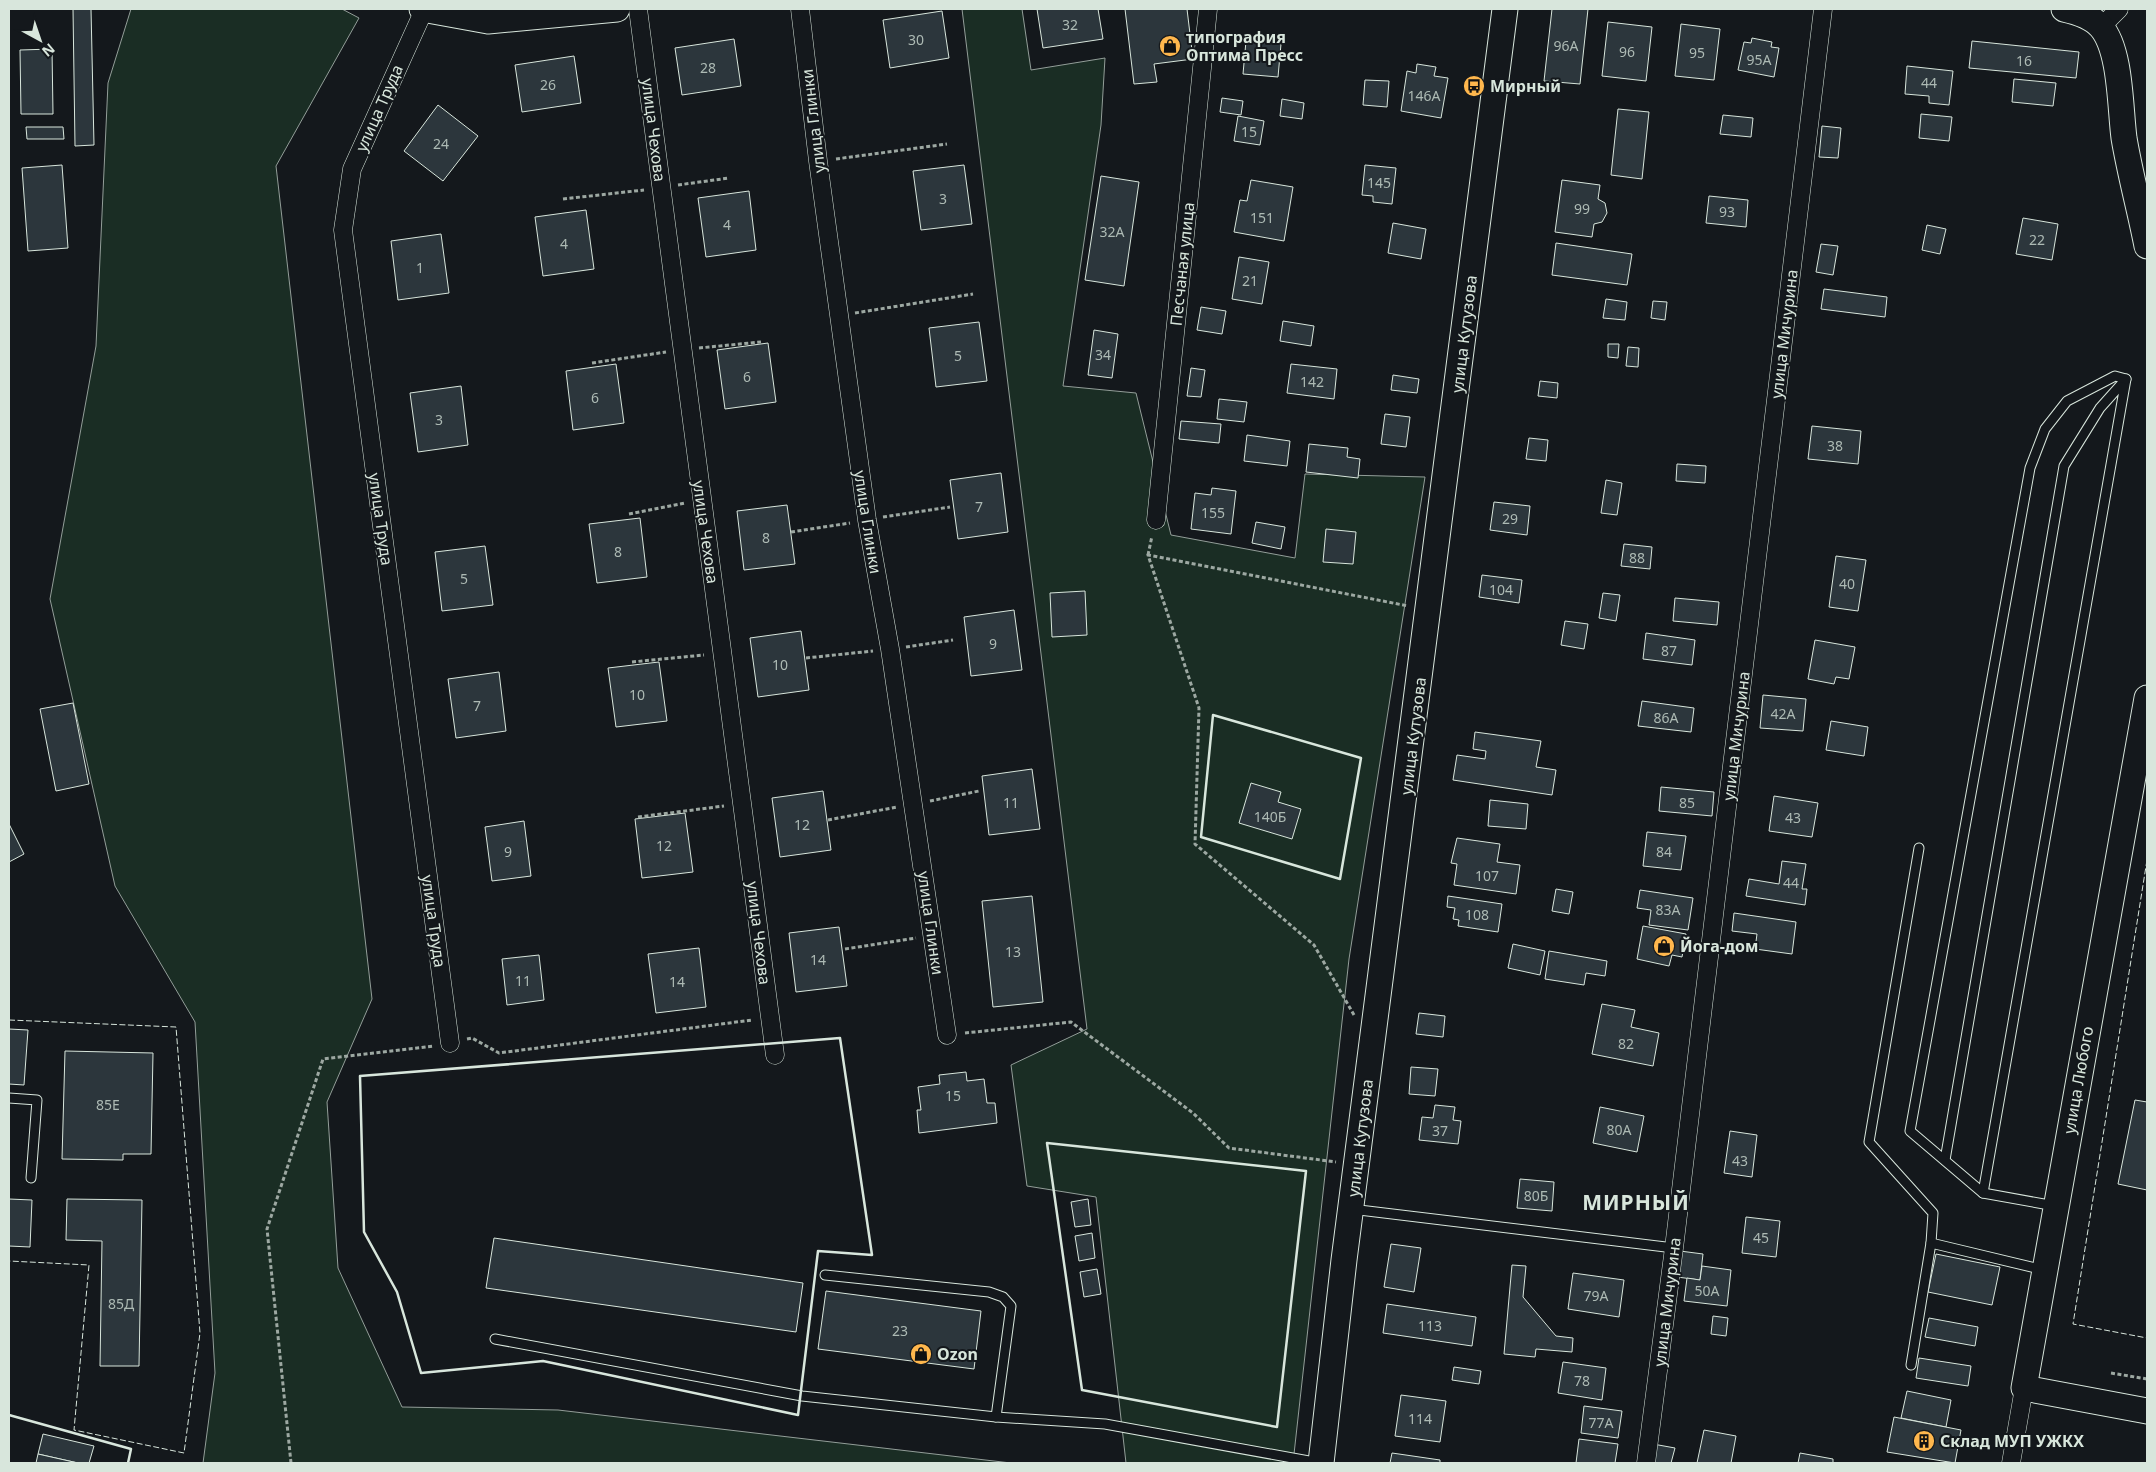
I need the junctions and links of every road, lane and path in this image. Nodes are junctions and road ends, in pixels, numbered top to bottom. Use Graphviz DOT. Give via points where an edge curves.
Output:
graph roads {
  1 [pos="423,9"];
  2 [pos="617,9"];
  3 [pos="638,9"];
  4 [pos="800,9"];
  5 [pos="1208,9"];
  6 [pos="1505,9"];
  7 [pos="1823,9"];
  8 [pos="2064,9"];
  9 [pos="2119,9"];
  10 [pos="2101,27"];
  11 [pos="947,144"];
  12 [pos="818,161"];
  13 [pos="2147,246"];
  14 [pos="973,294"];
  15 [pos="838,316"];
  16 [pos="2126,379"];
  17 [pos="702,500"];
  18 [pos="950,508"];
  19 [pos="629,514"];
  20 [pos="867,520"];
  21 [pos="1156,520"];
  22 [pos="791,532"];
  23 [pos="1415,607"];
  24 [pos="722,653"];
  25 [pos="632,662"];
  26 [pos="2147,698"];
  27 [pos="742,804"];
  28 [pos="638,817"];
  29 [pos="1919,848"];
  30 [pos="933,936"];
  31 [pos="845,949"];
  32 [pos="770,1018"];
  33 [pos="1356,1020"];
  34 [pos="947,1035"];
  35 [pos="450,1043"];
  36 [pos="775,1055"];
  37 [pos="9,1098"];
  38 [pos="1946,1160"];
  39 [pos="1342,1163"];
  40 [pos="31,1178"];
  41 [pos="1983,1193"];
  42 [pos="2055,1206"];
  43 [pos="1351,1208"];
  44 [pos="1931,1243"];
  45 [pos="1674,1248"];
  46 [pos="2044,1270"];
  47 [pos="825,1275"];
  48 [pos="495,1339"];
  49 [pos="1912,1365"];
  50 [pos="2111,1373"];
  51 [pos="2147,1379"];
  52 [pos="2024,1388"];
  53 [pos="2147,1411"];
  54 [pos="996,1417"];
  55 [pos="291,1463"];
  56 [pos="1321,1463"];
  57 [pos="1646,1463"];
  58 [pos="2011,1463"];
  1 -- 2 [label="main road" via="488,21"];
  1 -- 35 [label="street, улица Труда" via="352,169 343,230"];
  3 -- 17 [label="street, улица Чехова"];
  4 -- 12 [label="street, улица Глинки"];
  5 -- 21 [label="street, Песчаная улица"];
  6 -- 43 [label="main road, улица Кутузова"];
  7 -- 45 [label="street, улица Мичурина"];
  8 -- 10 [label="main road" via="2083,14"];
  9 -- 10 [label="street"];
  10 -- 13 [label="main road" via="2110,43 2115,63 2124,139"];
  11 -- 12 [label="path"];
  12 -- 15 [label="street, улица Глинки"];
  14 -- 15 [label="path"];
  15 -- 20 [label="street, улица Глинки"];
  16 -- 38 [label="lane" via="2100,408 2064,466"];
  16 -- 38 [label="lane" via="2115,376 2067,402 2044,429 2030,468 1910,1131"];
  16 -- 41 [label="lane"];
  17 -- 19 [label="path"];
  17 -- 24 [label="street, улица Чехова"];
  18 -- 20 [label="path"];
  20 -- 22 [label="path"];
  20 -- 30 [label="street, улица Глинки" via="890,649"];
  23 -- 33 [label="path" via="1148,555 1199,708 1195,844 1314,945"];
  24 -- 25 [label="path"];
  24 -- 27 [label="street, улица Чехова"];
  26 -- 42 [label="main road, улица Любого"];
  27 -- 28 [label="path"];
  27 -- 32 [label="street, улица Чехова"];
  29 -- 44 [label="lane" via="1869,1142 1933,1213"];
  30 -- 31 [label="path"];
  30 -- 34 [label="street, улица Глинки"];
  32 -- 35 [label="path" via="499,1053 472,1038"];
  32 -- 36 [label="street, улица Чехова"];
  34 -- 39 [label="path" via="1071,1022 1193,1113 1229,1148"];
  35 -- 55 [label="path" via="419,1050 323,1059 267,1229"];
  37 -- 40 [label="lane" via="37,1100"];
  38 -- 41 [label="lane"];
  41 -- 42 [label="lane"];
  42 -- 46 [label="main road, улица Любого"];
  43 -- 45 [label="lane"];
  43 -- 56 [label="main road, улица Кутузова"];
  44 -- 46 [label="lane"];
  44 -- 49 [label="lane"];
  45 -- 57 [label="street, улица Мичурина"];
  46 -- 52 [label="main road, улица Любого"];
  47 -- 54 [label="lane" via="989,1292 1003,1297 1011,1306"];
  48 -- 54 [label="lane" via="802,1396"];
  50 -- 51 [label="path"];
  52 -- 53 [label="main road"];
  52 -- 58 [label="street, улица Любого"];
  54 -- 56 [label="lane" via="1105,1424"];
}
